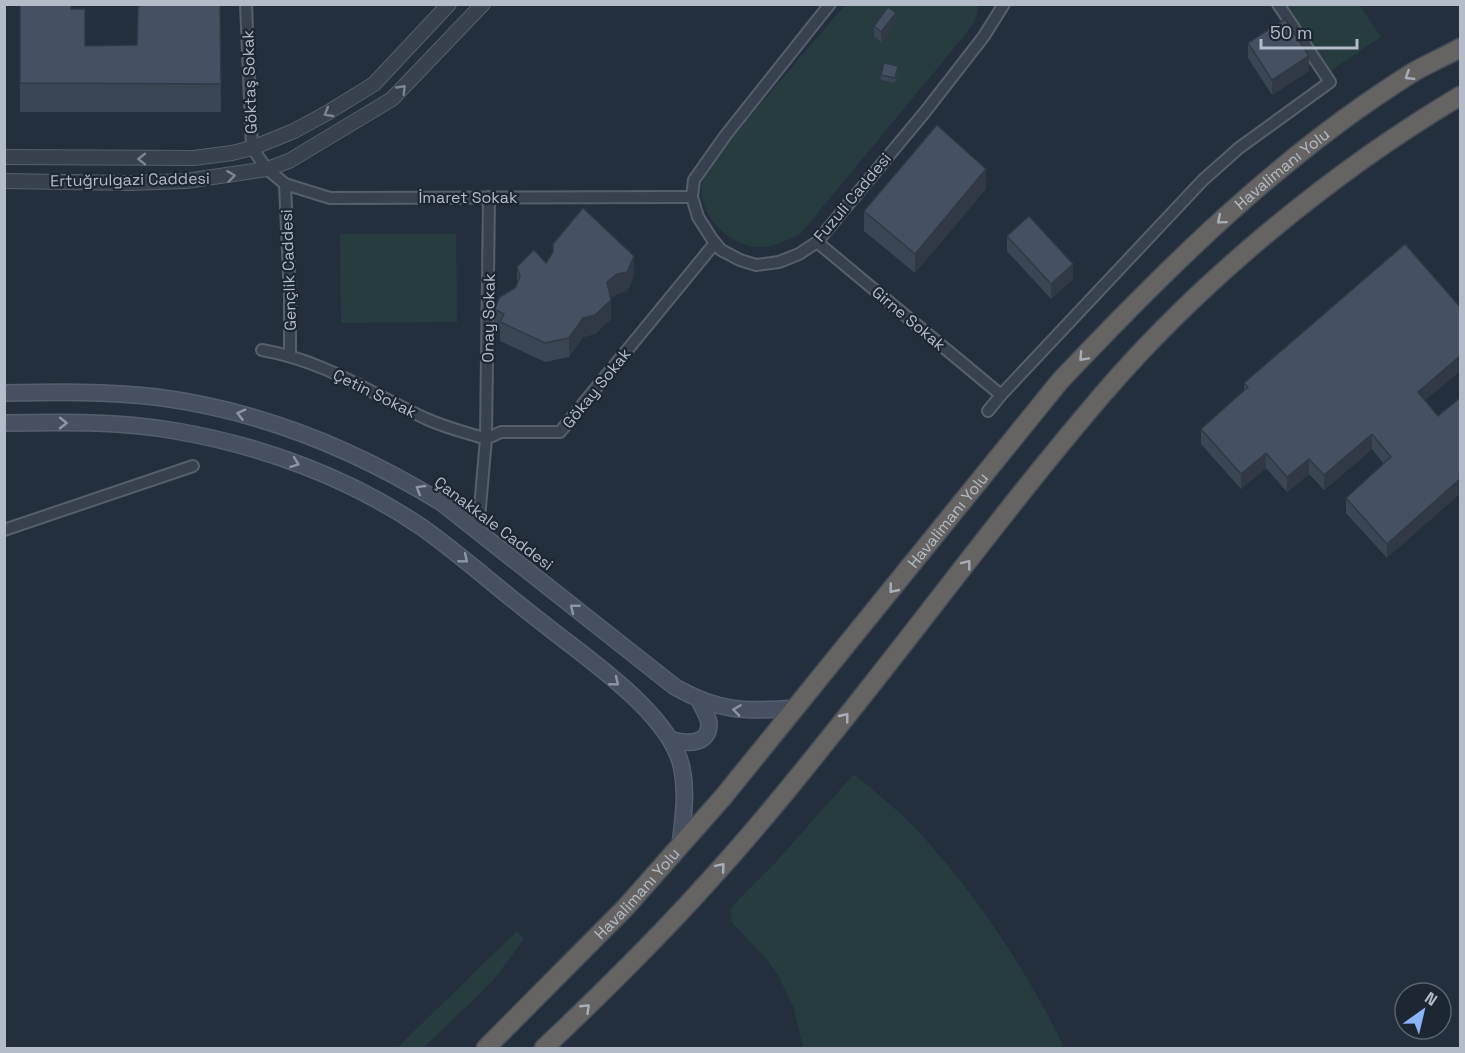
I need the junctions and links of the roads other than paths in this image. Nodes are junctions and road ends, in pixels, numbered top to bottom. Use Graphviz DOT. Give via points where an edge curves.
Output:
graph roads {
  1 [pos="246,4"];
  2 [pos="449,4"];
  3 [pos="483,4"];
  4 [pos="830,4"];
  5 [pos="1004,4"];
  6 [pos="1278,4"];
  7 [pos="1461,48"];
  8 [pos="1461,96"];
  9 [pos="4,158"];
  10 [pos="259,159"];
  11 [pos="4,181"];
  12 [pos="285,184"];
  13 [pos="489,197"];
  14 [pos="692,198"];
  15 [pos="817,242"];
  16 [pos="716,243"];
  17 [pos="262,350"];
  18 [pos="290,355"];
  19 [pos="4,393"];
  20 [pos="1001,395"];
  21 [pos="988,411"];
  22 [pos="4,423"];
  23 [pos="486,439"];
  24 [pos="194,466"];
  25 [pos="4,530"];
  26 [pos="478,530"];
  27 [pos="699,700"];
  28 [pos="795,708"];
  29 [pos="672,740"];
  30 [pos="680,846"];
  31 [pos="486,1048"];
  32 [pos="544,1048"];
  1 -- 10 [label="street, Göktaş Sokak"];
  2 -- 10 [label="street, Ertuğrulgazi Caddesi, one-way" via="374,84 294,131"];
  10 -- 3 [label="street, Ertuğrulgazi Caddesi, one-way" via="289,161 393,99"];
  4 -- 14 [label="street" via="694,180"];
  5 -- 15 [label="street, Fuzuli Caddesi" via="984,36"];
  6 -- 20 [label="street" via="1330,82 1239,148 1203,180"];
  7 -- 28 [label="highway, Havalimanı Yolu, one-way" via="1413,73 1328,130 1174,264 1060,381"];
  32 -- 8 [label="highway, one-way" via="709,881 1091,409 1156,338 1291,214 1356,165"];
  10 -- 9 [label="street, Ertuğrulgazi Caddesi, one-way" via="232,153 194,158"];
  11 -- 10 [label="street, Ertuğrulgazi Caddesi, one-way" via="186,181"];
  10 -- 12 [label="street, İmaret Sokak"];
  12 -- 13 [label="street, İmaret Sokak" via="330,198"];
  12 -- 18 [label="street, Gençlik Caddesi"];
  13 -- 14 [label="street, İmaret Sokak"];
  13 -- 23 [label="street, Onay Sokak"];
  14 -- 16 [label="street, Fuzuli Caddesi" via="698,217"];
  15 -- 16 [label="street, Fuzuli Caddesi" via="800,254 756,265 721,250"];
  15 -- 20 [label="street, Girne Sokak"];
  16 -- 23 [label="street, Gökay Sokak" via="560,432 501,432"];
  17 -- 18 [label="street, Çetin Sokak"];
  18 -- 23 [label="street, Çetin Sokak" via="338,374 431,421"];
  26 -- 19 [label="main road, Çanakkale Caddesi, one-way" via="389,472 331,445 257,418 154,397"];
  20 -- 21 [label="street"];
  22 -- 29 [label="main road, one-way" via="98,423 175,430 274,456 363,493 422,528 478,570 625,689"];
  23 -- 26 [label="street"];
  24 -- 25 [label="street"];
  27 -- 26 [label="main road, Çanakkale Caddesi, one-way" via="667,682"];
  28 -- 27 [label="main road, Çanakkale Caddesi, one-way" via="746,711"];
  27 -- 29 [label="main road" via="709,722 704,738 684,743"];
  28 -- 30 [label="highway, Havalimanı Yolu"];
  29 -- 30 [label="main road" via="684,783"];
  30 -- 31 [label="highway, Havalimanı Yolu" via="626,907"];
}
